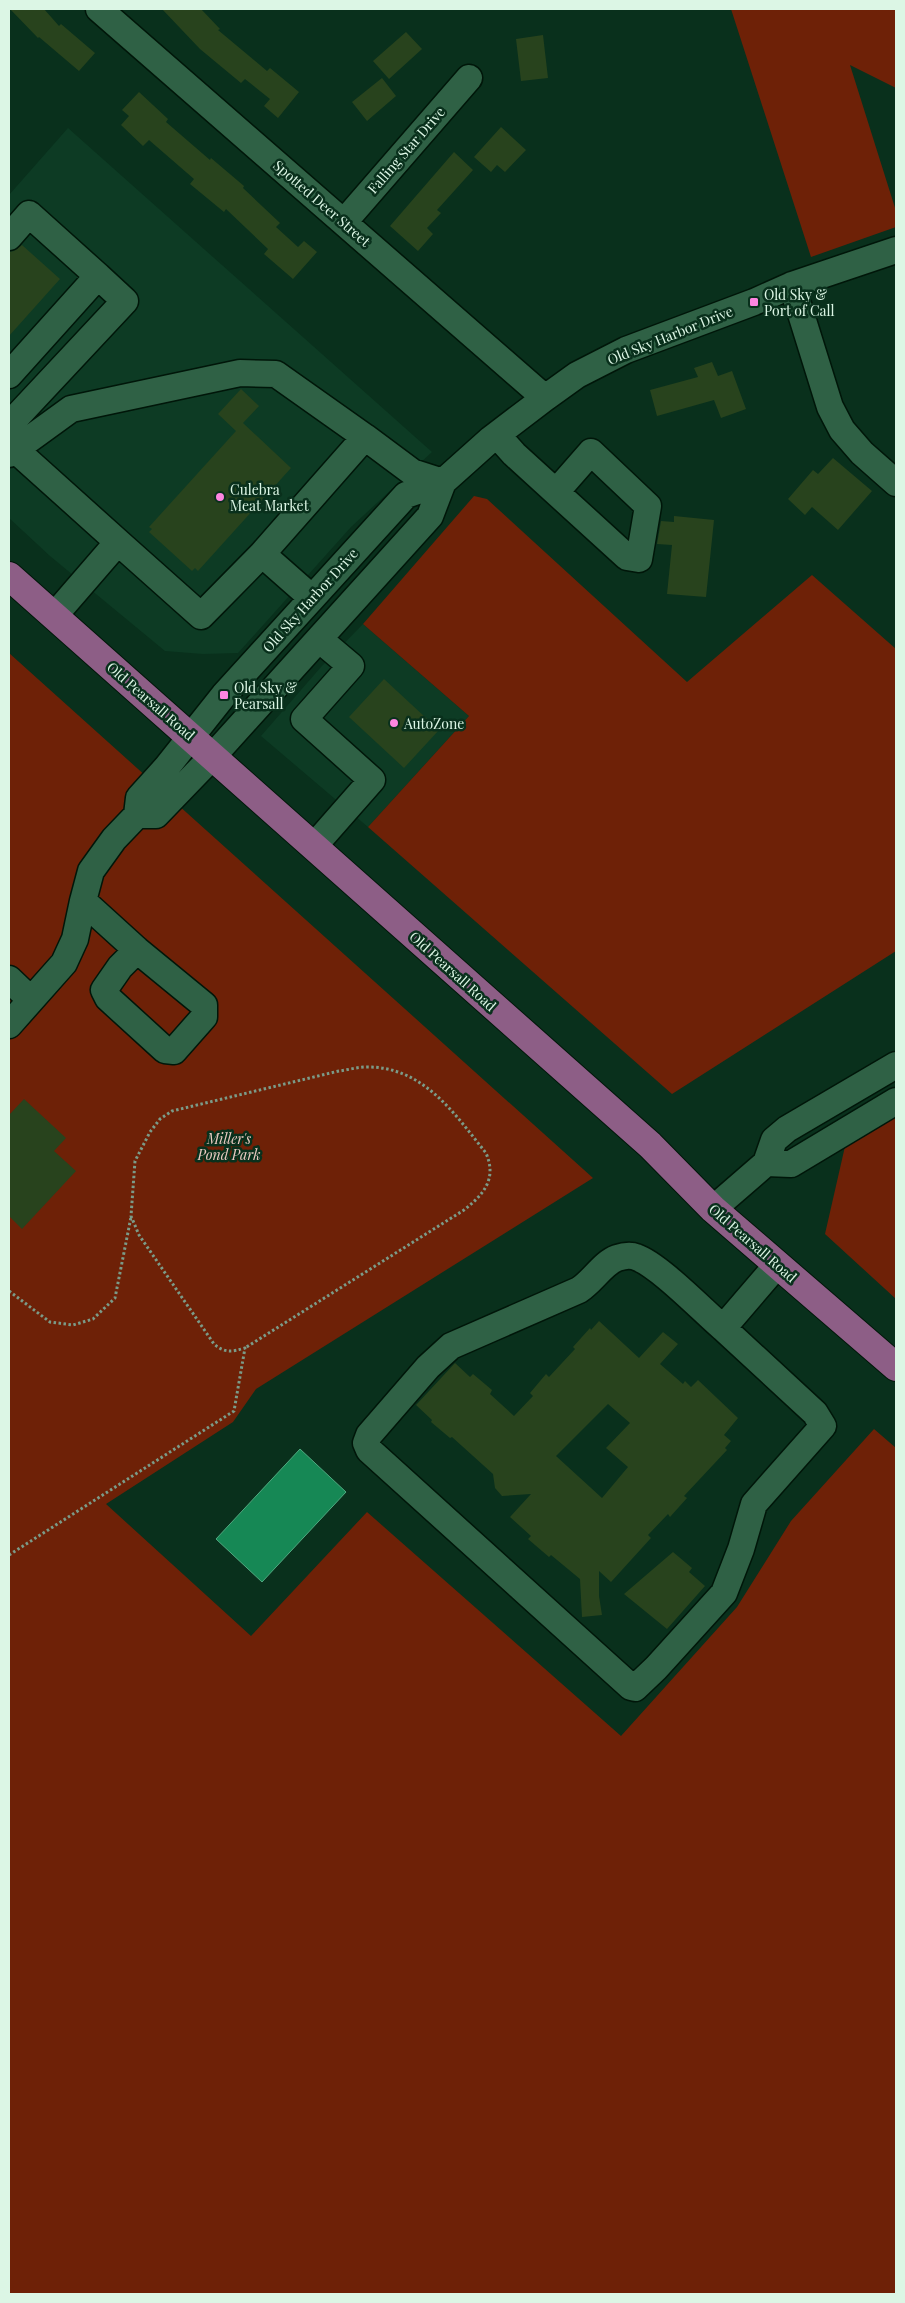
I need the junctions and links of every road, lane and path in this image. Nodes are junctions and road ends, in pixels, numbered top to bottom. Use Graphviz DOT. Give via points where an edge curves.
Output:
graph roads {
  1 [pos="99,9"];
  2 [pos="469,78"];
  3 [pos="344,222"];
  4 [pos="9,237"];
  5 [pos="896,250"];
  6 [pos="98,276"];
  7 [pos="792,285"];
  8 [pos="9,375"];
  9 [pos="545,398"];
  10 [pos="497,435"];
  11 [pos="365,437"];
  12 [pos="10,443"];
  13 [pos="443,482"];
  14 [pos="896,483"];
  15 [pos="556,492"];
  16 [pos="118,542"];
  17 [pos="262,554"];
  18 [pos="9,576"];
  19 [pos="312,598"];
  20 [pos="54,616"];
  21 [pos="319,639"];
  22 [pos="191,737"];
  23 [pos="213,756"];
  24 [pos="137,814"];
  25 [pos="314,846"];
  26 [pos="83,901"];
  27 [pos="137,950"];
  28 [pos="9,979"];
  29 [pos="31,1000"];
  30 [pos="9,1026"];
  31 [pos="896,1065"];
  32 [pos="896,1101"];
  33 [pos="766,1163"];
  34 [pos="713,1210"];
  35 [pos="131,1216"];
  36 [pos="778,1265"];
  37 [pos="9,1292"];
  38 [pos="723,1328"];
  39 [pos="244,1348"];
  40 [pos="896,1367"];
  41 [pos="9,1555"];
  1 -- 3 [label="street, Spotted Deer Street"];
  2 -- 3 [label="street, Falling Star Drive"];
  3 -- 9 [label="street, Spotted Deer Street"];
  4 -- 6 [label="street" via="29,214"];
  5 -- 7 [label="street, Old Sky Harbor Drive"];
  6 -- 8 [label="street"];
  6 -- 12 [label="street" via="125,301"];
  7 -- 9 [label="street, Old Sky Harbor Drive" via="626,350 576,376"];
  7 -- 14 [label="street" via="830,407 842,430"];
  9 -- 10 [label="street, Old Sky Harbor Drive"];
  10 -- 13 [label="street, Old Sky Harbor Drive"];
  10 -- 15 [label="street"];
  11 -- 12 [label="street" via="276,374 240,373 72,409"];
  11 -- 13 [label="street" via="412,472"];
  11 -- 17 [label="street"];
  12 -- 16 [label="street"];
  13 -- 19 [label="street, Old Sky Harbor Drive" via="406,495"];
  13 -- 21 [label="street, Old Sky Harbor Drive" via="430,516"];
  16 -- 17 [label="street" via="201,616"];
  16 -- 20 [label="street"];
  17 -- 19 [label="street"];
  18 -- 20 [label="main road, Old Pearsall Road"];
  19 -- 22 [label="street, Old Sky Harbor Drive" via="224,695"];
  20 -- 22 [label="main road, Old Pearsall Road"];
  21 -- 23 [label="street, Old Sky Harbor Drive"];
  21 -- 25 [label="street" via="351,666 304,719 372,780"];
  22 -- 23 [label="main road, Old Pearsall Road"];
  22 -- 24 [label="street, Old Sky Harbor Drive" via="139,798"];
  23 -- 24 [label="street, Old Sky Harbor Drive" via="156,815"];
  23 -- 25 [label="main road, Old Pearsall Road"];
  24 -- 26 [label="street" via="91,871"];
  25 -- 34 [label="main road, Old Pearsall Road" via="650,1145"];
  26 -- 27 [label="street"];
  26 -- 29 [label="street" via="75,939 64,963"];
  28 -- 29 [label="street"];
  29 -- 30 [label="street"];
  31 -- 33 [label="street" via="787,1129 774,1140"];
  32 -- 33 [label="street" via="792,1164"];
  33 -- 34 [label="street"];
  34 -- 36 [label="main road, Old Pearsall Road"];
  35 -- 37 [label="path" via="115,1298 94,1319 73,1325 50,1322"];
  35 -- 39 [label="path" via="139,1235 214,1344 221,1350"];
  35 -- 39 [label="path" via="135,1161 150,1132 172,1110 366,1067 414,1078 442,1100 486,1153 490,1163 487,1188 464,1210"];
  36 -- 38 [label="street"];
  36 -- 40 [label="main road, Old Pearsall Road"];
  38 -- 38 [label="street" via="656,1269 636,1257 617,1258 579,1290 451,1346 407,1391 369,1435 366,1443 369,1450 635,1688 724,1593 754,1504 823,1426 814,1413"];
  39 -- 41 [label="path" via="234,1411"];
}
